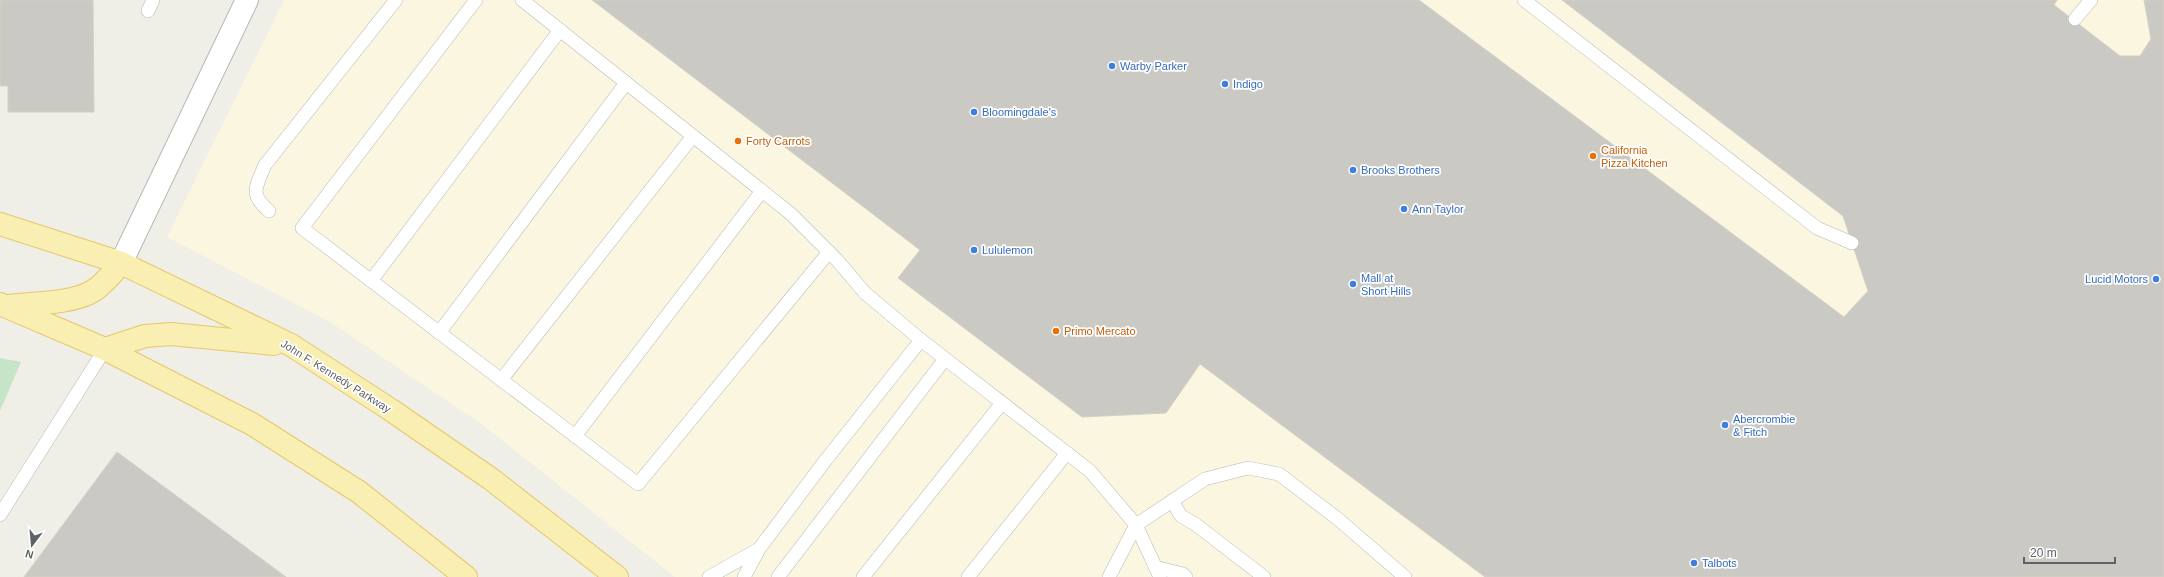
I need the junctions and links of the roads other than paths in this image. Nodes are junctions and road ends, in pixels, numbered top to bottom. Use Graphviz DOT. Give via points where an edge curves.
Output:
graph roads {
  1 [pos="247,0"];
  2 [pos="396,0"];
  3 [pos="476,0"];
  4 [pos="522,0"];
  5 [pos="1524,0"];
  6 [pos="2091,0"];
  7 [pos="2075,19"];
  8 [pos="560,30"];
  9 [pos="626,83"];
  10 [pos="693,136"];
  11 [pos="762,191"];
  12 [pos="269,211"];
  13 [pos="0,224"];
  14 [pos="1852,244"];
  15 [pos="829,252"];
  16 [pos="121,263"];
  17 [pos="371,281"];
  18 [pos="3,305"];
  19 [pos="439,333"];
  20 [pos="921,340"];
  21 [pos="291,345"];
  22 [pos="105,349"];
  23 [pos="945,359"];
  24 [pos="501,380"];
  25 [pos="1002,403"];
  26 [pos="575,436"];
  27 [pos="1067,453"];
  28 [pos="1172,501"];
  29 [pos="0,515"];
  30 [pos="1136,524"];
  31 [pos="759,549"];
  32 [pos="1157,572"];
  33 [pos="617,576"];
  34 [pos="466,577"];
  35 [pos="709,577"];
  36 [pos="744,577"];
  37 [pos="778,577"];
  38 [pos="863,577"];
  39 [pos="968,577"];
  40 [pos="1110,577"];
  41 [pos="1186,577"];
  42 [pos="1264,577"];
  43 [pos="1405,577"];
  1 -- 16 [label="street"];
  2 -- 12 [label="lane" via="265,165 254,190 258,202"];
  3 -- 17 [label="lane" via="302,228"];
  4 -- 8 [label="lane"];
  5 -- 14 [label="lane" via="1817,228"];
  6 -- 7 [label="lane"];
  8 -- 9 [label="lane"];
  8 -- 17 [label="lane"];
  9 -- 10 [label="lane"];
  9 -- 19 [label="lane"];
  10 -- 11 [label="lane"];
  10 -- 24 [label="lane"];
  11 -- 15 [label="lane" via="791,214"];
  11 -- 26 [label="lane"];
  13 -- 16 [label="main road, John F. Kennedy Parkway"];
  15 -- 20 [label="lane" via="866,293"];
  15 -- 26 [label="lane" via="638,484"];
  16 -- 18 [label="main road" via="106,282 92,292 76,298"];
  16 -- 21 [label="main road, John F. Kennedy Parkway"];
  17 -- 19 [label="lane"];
  18 -- 22 [label="main road"];
  19 -- 24 [label="lane"];
  20 -- 23 [label="lane"];
  20 -- 31 [label="lane"];
  21 -- 22 [label="main road" via="171,334 145,336"];
  21 -- 33 [label="main road, John F. Kennedy Parkway" via="484,475"];
  22 -- 29 [label="lane"];
  22 -- 34 [label="main road" via="252,424 359,492"];
  23 -- 25 [label="lane"];
  23 -- 37 [label="lane"];
  24 -- 26 [label="lane"];
  25 -- 27 [label="lane"];
  25 -- 38 [label="lane"];
  27 -- 30 [label="lane" via="1090,471"];
  27 -- 39 [label="lane"];
  28 -- 30 [label="lane"];
  28 -- 42 [label="lane" via="1181,516"];
  28 -- 43 [label="lane" via="1205,479 1248,468 1279,474 1338,519"];
  30 -- 32 [label="lane"];
  30 -- 40 [label="lane"];
  31 -- 35 [label="lane"];
  31 -- 36 [label="lane"];
  32 -- 41 [label="lane" via="1183,574"];
}
